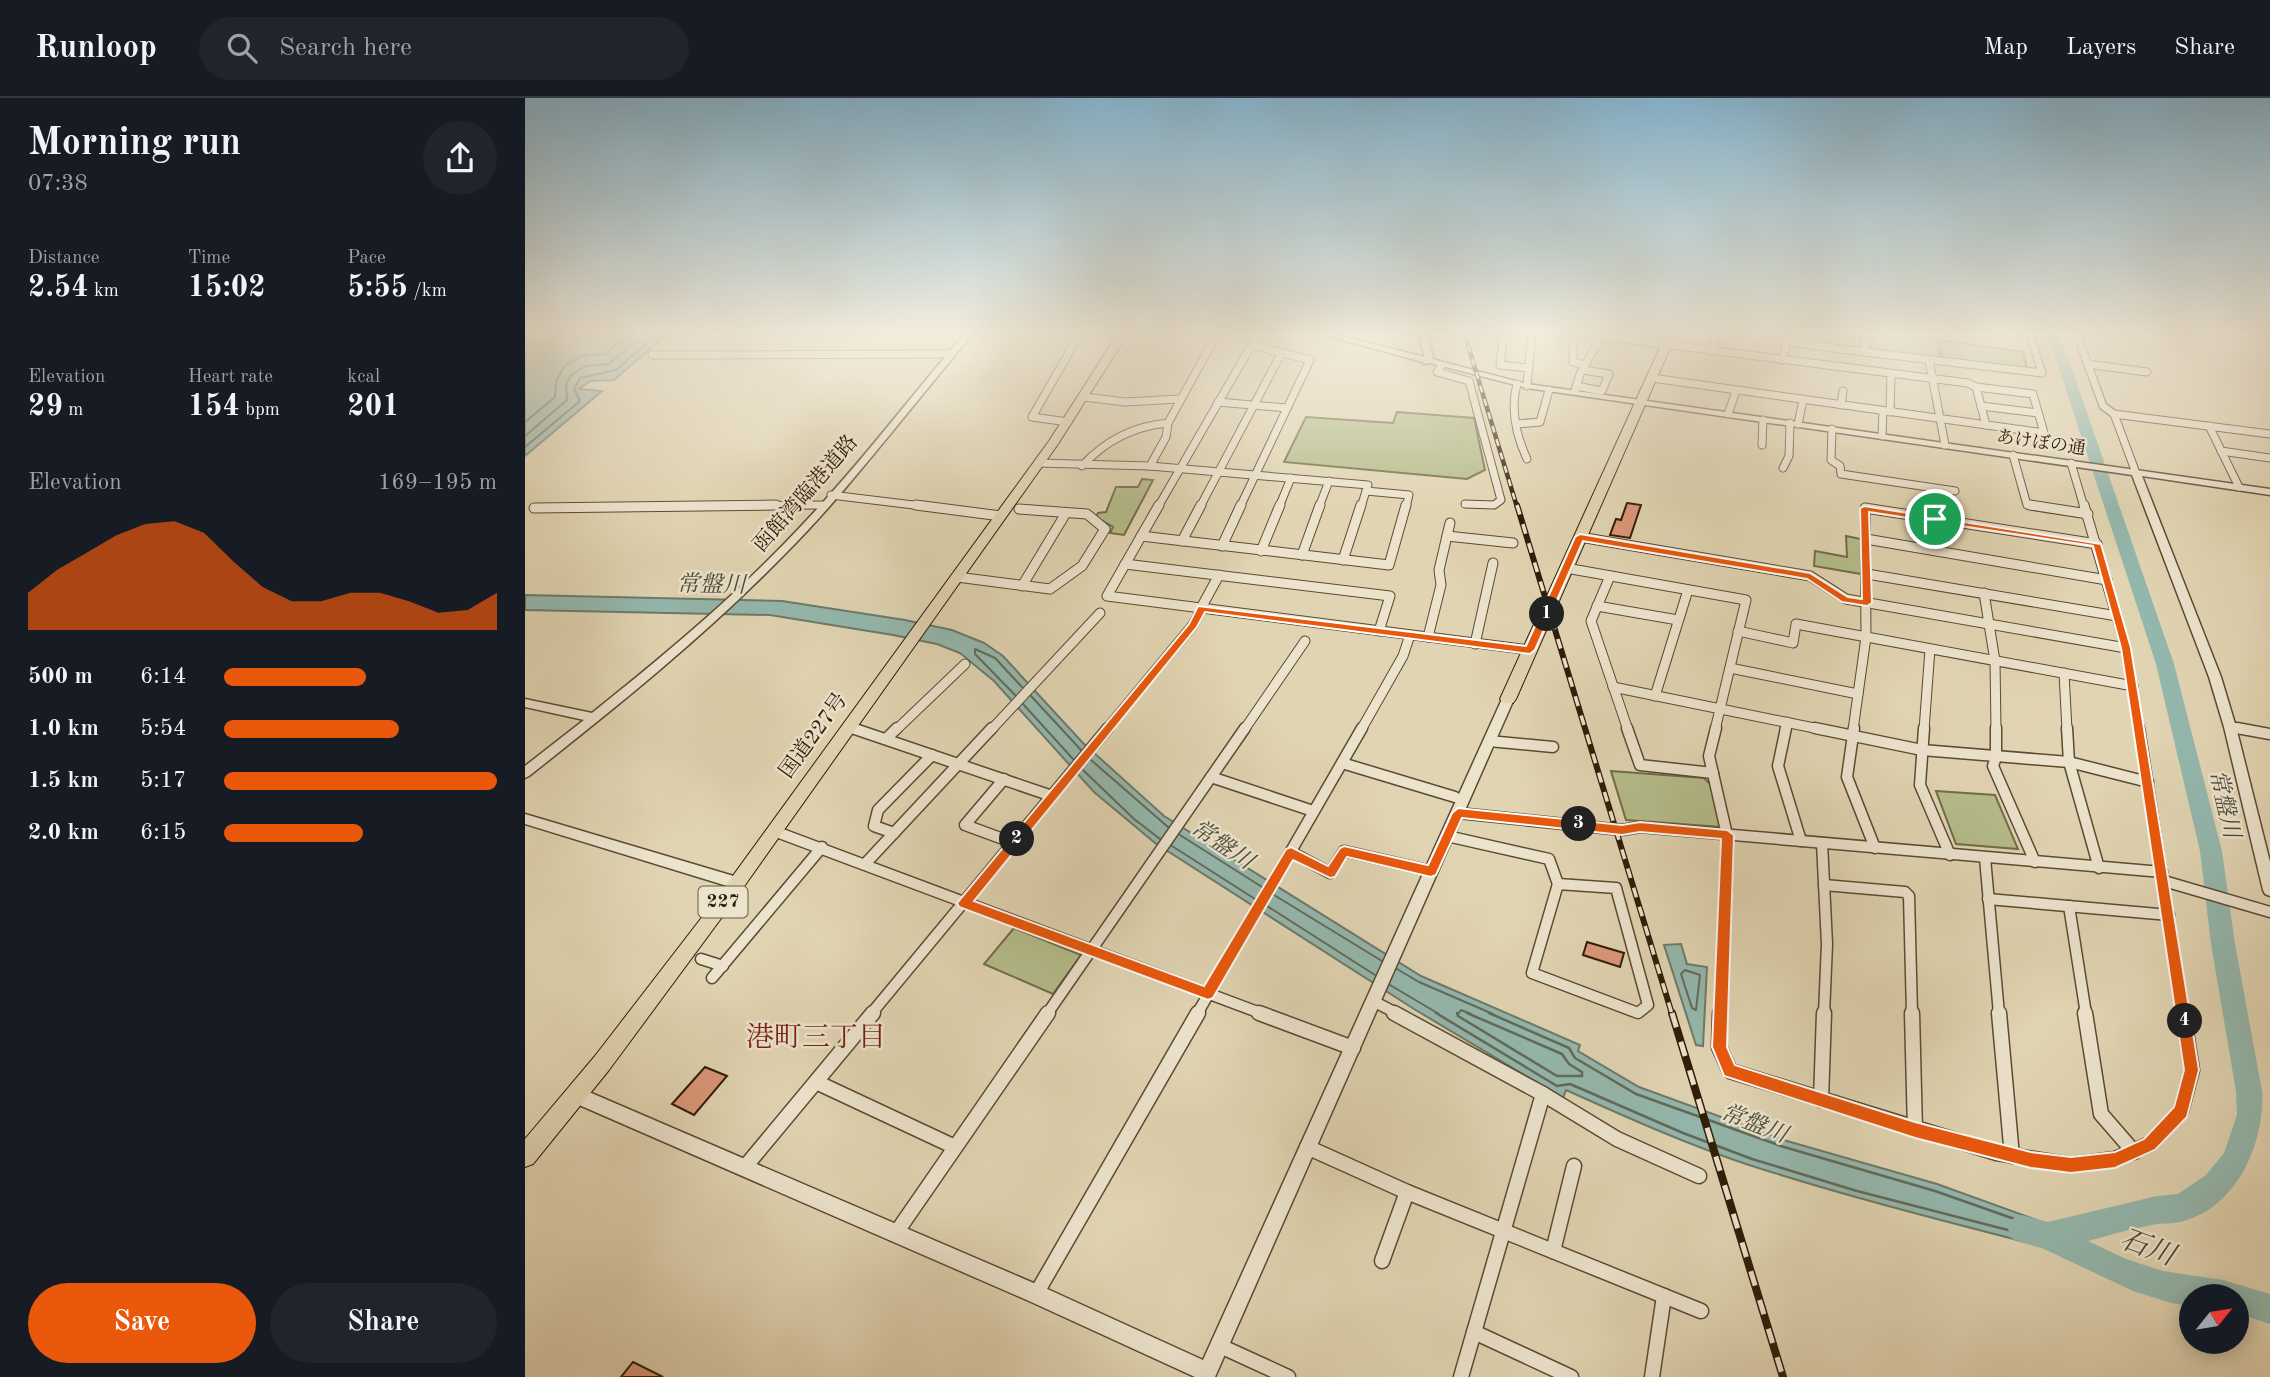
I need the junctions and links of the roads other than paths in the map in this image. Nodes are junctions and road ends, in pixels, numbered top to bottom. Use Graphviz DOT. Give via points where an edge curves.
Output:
graph roads {
  1 [pos="1736,391"];
  2 [pos="1843,391"];
  3 [pos="919,392"];
  4 [pos="1047,392"];
  5 [pos="1087,392"];
  6 [pos="1183,392"];
  7 [pos="1224,392"];
  8 [pos="1260,392"];
  9 [pos="1295,392"];
  10 [pos="1472,392"];
  11 [pos="1517,392"];
  12 [pos="1549,392"];
  13 [pos="1584,392"];
  14 [pos="1646,392"];
  15 [pos="1741,392"];
  16 [pos="1805,392"];
  17 [pos="1888,392"];
  18 [pos="1935,392"];
  19 [pos="1977,392"];
  20 [pos="2014,392"];
  21 [pos="2098,392"];
  22 [pos="1084,397"];
  23 [pos="1179,399"];
  24 [pos="1804,400"];
  25 [pos="1218,402"];
  26 [pos="1641,402"];
  27 [pos="1252,405"];
  28 [pos="1841,405"];
  29 [pos="1981,406"];
  30 [pos="1287,408"];
  31 [pos="1887,411"];
  32 [pos="2038,413"];
  33 [pos="1728,414"];
  34 [pos="2113,414"];
  35 [pos="1763,419"];
  36 [pos="1940,419"];
  37 [pos="1069,422"];
  38 [pos="1168,423"];
  39 [pos="1794,424"];
  40 [pos="1517,425"];
  41 [pos="1986,425"];
  42 [pos="2209,426"];
  43 [pos="1832,429"];
  44 [pos="2270,434"];
  45 [pos="1882,436"];
  46 [pos="1762,445"];
  47 [pos="1945,445"];
  48 [pos="2221,451"];
  49 [pos="2013,455"];
  50 [pos="2270,458"];
  51 [pos="1527,459"];
  52 [pos="1038,463"];
  53 [pos="2075,464"];
  54 [pos="1082,466"];
  55 [pos="1150,466"];
  56 [pos="1179,468"];
  57 [pos="1783,468"];
  58 [pos="1217,472"];
  59 [pos="2136,472"];
  60 [pos="1256,475"];
  61 [pos="1291,478"];
  62 [pos="1329,481"];
  63 [pos="2239,487"];
  64 [pos="1366,491"];
  65 [pos="1955,491"];
  66 [pos="2270,492"];
  67 [pos="831,495"];
  68 [pos="1465,503"];
  69 [pos="823,505"];
  70 [pos="534,508"];
  71 [pos="1019,509"];
  72 [pos="1066,513"];
  73 [pos="2088,514"];
  74 [pos="1001,516"];
  75 [pos="1450,523"];
  76 [pos="1141,536"];
  77 [pos="1447,536"];
  78 [pos="1580,537"];
  79 [pos="1866,539"];
  80 [pos="1182,541"];
  81 [pos="1513,543"];
  82 [pos="2097,544"];
  83 [pos="1222,546"];
  84 [pos="1261,551"];
  85 [pos="1302,555"];
  86 [pos="1343,560"];
  87 [pos="1493,563"];
  88 [pos="1125,564"];
  89 [pos="1566,568"];
  90 [pos="1867,574"];
  91 [pos="1219,575"];
  92 [pos="1610,576"];
  93 [pos="957,577"];
  94 [pos="2107,580"];
  95 [pos="1022,586"];
  96 [pos="1688,590"];
  97 [pos="1984,593"];
  98 [pos="1867,603"];
  99 [pos="1597,606"];
  100 [pos="1201,608"];
  101 [pos="1100,612"];
  102 [pos="2117,616"];
  103 [pos="1678,620"];
  104 [pos="1990,624"];
  105 [pos="1379,631"];
  106 [pos="1738,631"];
  107 [pos="1410,635"];
  108 [pos="1866,637"];
  109 [pos="1428,638"];
  110 [pos="1305,641"];
  111 [pos="1475,644"];
  112 [pos="2126,648"];
  113 [pos="1930,649"];
  114 [pos="1530,650"];
  115 [pos="1995,660"];
  116 [pos="965,664"];
  117 [pos="1730,668"];
  118 [pos="2064,673"];
  119 [pos="2133,686"];
  120 [pos="1613,687"];
  121 [pos="1857,694"];
  122 [pos="1655,696"];
  123 [pos="1508,699"];
  124 [pos="525,702"];
  125 [pos="1720,709"];
  126 [pos="594,718"];
  127 [pos="1787,722"];
  128 [pos="849,727"];
  129 [pos="2230,727"];
  130 [pos="2270,734"];
  131 [pos="1852,736"];
  132 [pos="886,740"];
  133 [pos="1489,741"];
  134 [pos="1553,747"];
  135 [pos="1922,750"];
  136 [pos="932,755"];
  137 [pos="1996,757"];
  138 [pos="2069,762"];
  139 [pos="1342,763"];
  140 [pos="958,764"];
  141 [pos="525,773"];
  142 [pos="1713,773"];
  143 [pos="1211,777"];
  144 [pos="1004,779"];
  145 [pos="2148,782"];
  146 [pos="1052,796"];
  147 [pos="1455,797"];
  148 [pos="1313,811"];
  149 [pos="1458,813"];
  150 [pos="525,820"];
  151 [pos="774,831"];
  152 [pos="894,833"];
  153 [pos="1727,835"];
  154 [pos="1447,836"];
  155 [pos="1801,841"];
  156 [pos="1014,843"];
  157 [pos="1822,843"];
  158 [pos="822,847"];
  159 [pos="1875,848"];
  160 [pos="1291,852"];
  161 [pos="1950,855"];
  162 [pos="1985,858"];
  163 [pos="2035,862"];
  164 [pos="865,864"];
  165 [pos="2099,868"];
  166 [pos="1431,871"];
  167 [pos="2163,877"];
  168 [pos="737,883"];
  169 [pos="1558,884"];
  170 [pos="1824,886"];
  171 [pos="2270,890"];
  172 [pos="1988,899"];
  173 [pos="964,903"];
  174 [pos="2069,906"];
  175 [pos="2270,912"];
  176 [pos="2169,915"];
  177 [pos="1092,949"];
  178 [pos="701,959"];
  179 [pos="723,965"];
  180 [pos="712,978"];
  181 [pos="1208,993"];
  182 [pos="1376,996"];
  183 [pos="1353,1048"];
  184 [pos="816,1082"];
  185 [pos="1543,1094"];
  186 [pos="576,1095"];
  187 [pos="1821,1100"];
  188 [pos="1915,1130"];
  189 [pos="955,1147"];
  190 [pos="1307,1147"];
  191 [pos="2134,1152"];
  192 [pos="525,1156"];
  193 [pos="2012,1156"];
  194 [pos="1574,1166"];
  195 [pos="745,1167"];
  196 [pos="1699,1176"];
  197 [pos="1407,1192"];
  198 [pos="1503,1232"];
  199 [pos="896,1233"];
  200 [pos="1553,1251"];
  201 [pos="1382,1261"];
  202 [pos="1036,1294"];
  203 [pos="1664,1296"];
  204 [pos="1701,1311"];
  205 [pos="1474,1332"];
  206 [pos="1219,1345"];
  207 [pos="1206,1375"];
  208 [pos="1288,1377"];
  209 [pos="1461,1377"];
  210 [pos="1571,1377"];
  211 [pos="1652,1377"];
  1 -- 33 [label="street"];
  2 -- 28 [label="street"];
  3 -- 67 [label="street, 函館湾臨港道路"];
  4 -- 37 [label="street" via="1032,417"];
  5 -- 22 [label="main road, 国道227号 / 227"];
  6 -- 23 [label="street"];
  7 -- 25 [label="street"];
  8 -- 27 [label="street"];
  9 -- 30 [label="street"];
  10 -- 68 [label="street" via="1501,500 1494,505"];
  11 -- 40 [label="street" via="1513,397"];
  12 -- 40 [label="street" via="1540,422"];
  13 -- 26 [label="street, あけぼの通"];
  14 -- 26 [label="main road"];
  15 -- 24 [label="street"];
  16 -- 24 [label="street"];
  17 -- 31 [label="street"];
  18 -- 36 [label="street"];
  19 -- 29 [label="street"];
  20 -- 32 [label="street" via="2033,394"];
  21 -- 34 [label="street" via="2103,406"];
  22 -- 23 [label="street" via="1138,402"];
  22 -- 37 [label="main road, 国道227号 / 227"];
  23 -- 38 [label="street"];
  24 -- 28 [label="street"];
  24 -- 39 [label="street"];
  25 -- 27 [label="street"];
  25 -- 56 [label="street"];
  26 -- 33 [label="street, あけぼの通"];
  26 -- 78 [label="main road"];
  27 -- 30 [label="street"];
  27 -- 58 [label="street"];
  28 -- 31 [label="street"];
  29 -- 32 [label="street"];
  29 -- 41 [label="street"];
  30 -- 60 [label="street"];
  31 -- 36 [label="street"];
  31 -- 45 [label="street"];
  32 -- 41 [label="street" via="2044,433"];
  33 -- 35 [label="street, あけぼの通"];
  34 -- 42 [label="street"];
  34 -- 59 [label="street"];
  35 -- 39 [label="street, あけぼの通"];
  35 -- 46 [label="street"];
  36 -- 41 [label="street"];
  36 -- 47 [label="street"];
  37 -- 52 [label="main road, 国道227号 / 227"];
  38 -- 54 [label="street" via="1153,423 1105,444"];
  38 -- 55 [label="street" via="1166,437"];
  39 -- 43 [label="street, あけぼの通"];
  39 -- 57 [label="street"];
  40 -- 51 [label="street"];
  42 -- 44 [label="street"];
  42 -- 48 [label="street"];
  43 -- 45 [label="street, あけぼの通"];
  43 -- 65 [label="street" via="1831,460 1840,466 1841,474"];
  45 -- 47 [label="street, あけぼの通"];
  47 -- 49 [label="street, あけぼの通"];
  48 -- 50 [label="street"];
  48 -- 63 [label="street"];
  49 -- 53 [label="street, あけぼの通"];
  49 -- 73 [label="street" via="2027,505"];
  52 -- 54 [label="street"];
  52 -- 74 [label="main road, 国道227号 / 227"];
  53 -- 59 [label="street, あけぼの通"];
  53 -- 73 [label="street"];
  54 -- 55 [label="street"];
  55 -- 56 [label="street"];
  56 -- 58 [label="street"];
  56 -- 76 [label="street"];
  58 -- 60 [label="street"];
  58 -- 80 [label="street"];
  59 -- 63 [label="street, あけぼの通"];
  59 -- 129 [label="street"];
  60 -- 61 [label="street"];
  60 -- 83 [label="street"];
  61 -- 62 [label="street"];
  61 -- 84 [label="street"];
  62 -- 64 [label="street" via="1369,485"];
  62 -- 85 [label="street"];
  63 -- 66 [label="street, あけぼの通"];
  64 -- 86 [label="street"];
  64 -- 86 [label="street" via="1409,495 1389,565"];
  67 -- 69 [label="street, 函館湾臨港道路"];
  67 -- 74 [label="street"];
  69 -- 70 [label="street"];
  69 -- 126 [label="street, 函館湾臨港道路" via="740,593"];
  71 -- 72 [label="street"];
  72 -- 95 [label="street"];
  72 -- 95 [label="street" via="1087,514 1105,529 1082,566 1050,589"];
  73 -- 82 [label="street"];
  74 -- 93 [label="main road, 国道227号 / 227"];
  75 -- 77 [label="street"];
  76 -- 80 [label="street"];
  76 -- 88 [label="street"];
  77 -- 81 [label="street"];
  77 -- 109 [label="street"];
  78 -- 89 [label="main road"];
  78 -- 98 [label="street" via="1810,576 1846,599"];
  79 -- 82 [label="street" via="1864,508"];
  79 -- 90 [label="street"];
  79 -- 94 [label="street"];
  80 -- 83 [label="street"];
  82 -- 94 [label="street"];
  83 -- 84 [label="street"];
  84 -- 85 [label="street"];
  85 -- 86 [label="street"];
  87 -- 111 [label="street"];
  88 -- 91 [label="street"];
  88 -- 100 [label="street" via="1107,596"];
  89 -- 92 [label="street"];
  89 -- 114 [label="main road"];
  90 -- 97 [label="street"];
  90 -- 98 [label="street"];
  91 -- 100 [label="street"];
  91 -- 105 [label="street" via="1390,597"];
  92 -- 96 [label="street"];
  92 -- 99 [label="street"];
  93 -- 95 [label="street"];
  93 -- 128 [label="main road, 国道227号 / 227"];
  94 -- 102 [label="street"];
  96 -- 103 [label="street"];
  96 -- 106 [label="street" via="1745,600"];
  97 -- 102 [label="street"];
  97 -- 104 [label="street"];
  98 -- 104 [label="street"];
  98 -- 108 [label="street"];
  99 -- 103 [label="street"];
  99 -- 120 [label="street" via="1591,621"];
  100 -- 105 [label="street"];
  100 -- 146 [label="street" via="1193,625"];
  101 -- 140 [label="street"];
  102 -- 112 [label="street"];
  103 -- 122 [label="street"];
  104 -- 112 [label="street"];
  104 -- 115 [label="street"];
  105 -- 107 [label="street"];
  106 -- 108 [label="street" via="1793,643 1796,624"];
  106 -- 117 [label="street"];
  107 -- 109 [label="street"];
  107 -- 139 [label="street" via="1403,656"];
  108 -- 113 [label="street"];
  108 -- 121 [label="street"];
  109 -- 111 [label="street"];
  110 -- 143 [label="street"];
  111 -- 114 [label="street"];
  112 -- 119 [label="street"];
  113 -- 115 [label="street"];
  113 -- 135 [label="street"];
  114 -- 123 [label="main road"];
  115 -- 118 [label="street"];
  115 -- 137 [label="street"];
  116 -- 132 [label="street"];
  117 -- 121 [label="street"];
  117 -- 125 [label="street"];
  118 -- 119 [label="street"];
  118 -- 138 [label="street"];
  119 -- 145 [label="street"];
  120 -- 122 [label="street"];
  120 -- 142 [label="street" via="1640,765"];
  121 -- 131 [label="street"];
  122 -- 125 [label="street"];
  123 -- 133 [label="street"];
  124 -- 126 [label="street"];
  125 -- 127 [label="street"];
  125 -- 142 [label="street" via="1709,756"];
  126 -- 141 [label="street, 函館湾臨港道路"];
  127 -- 131 [label="street"];
  127 -- 155 [label="street" via="1778,766"];
  128 -- 132 [label="street"];
  128 -- 151 [label="main road, 国道227号 / 227"];
  129 -- 130 [label="street"];
  129 -- 171 [label="street"];
  131 -- 135 [label="street"];
  131 -- 159 [label="street" via="1847,777"];
  132 -- 136 [label="street"];
  133 -- 134 [label="street"];
  133 -- 149 [label="street"];
  135 -- 137 [label="street"];
  135 -- 161 [label="street" via="1920,785"];
  136 -- 140 [label="street"];
  136 -- 152 [label="street" via="878,810 874,826"];
  137 -- 138 [label="street"];
  137 -- 163 [label="street" via="1993,766"];
  138 -- 145 [label="street"];
  138 -- 165 [label="street"];
  139 -- 147 [label="street"];
  139 -- 148 [label="street"];
  140 -- 144 [label="street"];
  140 -- 152 [label="street"];
  142 -- 153 [label="street"];
  143 -- 148 [label="street"];
  143 -- 177 [label="street"];
  144 -- 146 [label="street"];
  144 -- 156 [label="street" via="965,825"];
  145 -- 167 [label="street"];
  146 -- 156 [label="street"];
  148 -- 160 [label="street"];
  149 -- 153 [label="street" via="1622,830 1640,827"];
  149 -- 154 [label="street"];
  150 -- 168 [label="street"];
  151 -- 158 [label="street"];
  151 -- 168 [label="main road, 国道227号 / 227"];
  152 -- 164 [label="street"];
  153 -- 155 [label="street"];
  153 -- 187 [label="street" via="1719,1047 1730,1071"];
  154 -- 166 [label="street"];
  154 -- 169 [label="street" via="1549,859"];
  155 -- 157 [label="street"];
  156 -- 173 [label="street"];
  157 -- 159 [label="street"];
  157 -- 170 [label="street"];
  158 -- 164 [label="street"];
  158 -- 179 [label="street"];
  159 -- 161 [label="street"];
  160 -- 166 [label="street" via="1330,873 1344,851"];
  160 -- 181 [label="street"];
  161 -- 162 [label="street"];
  162 -- 163 [label="street"];
  162 -- 172 [label="street"];
  163 -- 165 [label="street"];
  164 -- 173 [label="street"];
  165 -- 167 [label="street"];
  166 -- 182 [label="street"];
  167 -- 175 [label="street" via="2185,888"];
  167 -- 176 [label="street"];
  168 -- 186 [label="main road, 国道227号 / 227"];
  169 -- 169 [label="street" via="1532,973 1638,1013 1648,1004 1616,888"];
  170 -- 187 [label="street" via="1827,944"];
  170 -- 188 [label="street" via="1905,892 1909,896"];
  172 -- 174 [label="street"];
  172 -- 193 [label="street"];
  173 -- 177 [label="street"];
  173 -- 184 [label="street"];
  174 -- 176 [label="street"];
  174 -- 191 [label="street" via="2101,1114"];
  176 -- 191 [label="street" via="2192,1070 2181,1111 2150,1144"];
  177 -- 181 [label="street"];
  177 -- 189 [label="street"];
  178 -- 179 [label="street"];
  179 -- 180 [label="street"];
  181 -- 183 [label="street"];
  181 -- 202 [label="street"];
  182 -- 183 [label="street"];
  182 -- 185 [label="street"];
  183 -- 190 [label="street"];
  184 -- 189 [label="street"];
  184 -- 195 [label="street"];
  185 -- 196 [label="street" via="1617,1139"];
  185 -- 198 [label="street"];
  186 -- 192 [label="main road, 国道227号 / 227"];
  186 -- 195 [label="street"];
  187 -- 188 [label="street"];
  188 -- 193 [label="street"];
  189 -- 199 [label="street"];
  190 -- 197 [label="street"];
  190 -- 206 [label="street"];
  191 -- 193 [label="street" via="2115,1160 2071,1165"];
  194 -- 200 [label="street"];
  195 -- 199 [label="street"];
  197 -- 198 [label="street"];
  197 -- 201 [label="street"];
  198 -- 200 [label="street"];
  198 -- 205 [label="street"];
  199 -- 202 [label="street"];
  200 -- 203 [label="street"];
  202 -- 207 [label="street"];
  203 -- 204 [label="street"];
  203 -- 211 [label="street"];
  205 -- 209 [label="street"];
  205 -- 210 [label="street"];
  206 -- 207 [label="street"];
  206 -- 208 [label="street"];
}
